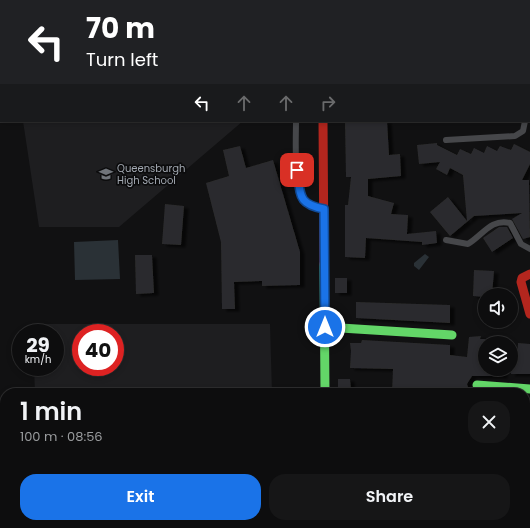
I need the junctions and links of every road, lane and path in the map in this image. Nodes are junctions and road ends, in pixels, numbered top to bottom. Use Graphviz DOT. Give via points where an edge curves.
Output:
graph roads {
  1 [pos="296,122"];
  2 [pos="323,122"];
  3 [pos="525,122"];
  4 [pos="446,140"];
  5 [pos="324,209"];
  6 [pos="446,240"];
  7 [pos="530,248"];
  8 [pos="530,274"];
  9 [pos="530,314"];
  10 [pos="325,327"];
  11 [pos="452,335"];
  12 [pos="477,385"];
  13 [pos="325,388"];
  14 [pos="517,388"];
  1 -- 5 [label="lane" via="295,151 301,196 308,205"];
  2 -- 5 [label="street"];
  3 -- 4 [label="lane" via="523,131 516,136"];
  5 -- 10 [label="street"];
  6 -- 7 [label="lane" via="468,244 489,226 505,222 510,223 521,244"];
  8 -- 9 [label="street" via="522,278 521,282"];
  10 -- 11 [label="street"];
  10 -- 13 [label="street"];
  12 -- 14 [label="street"];
}
